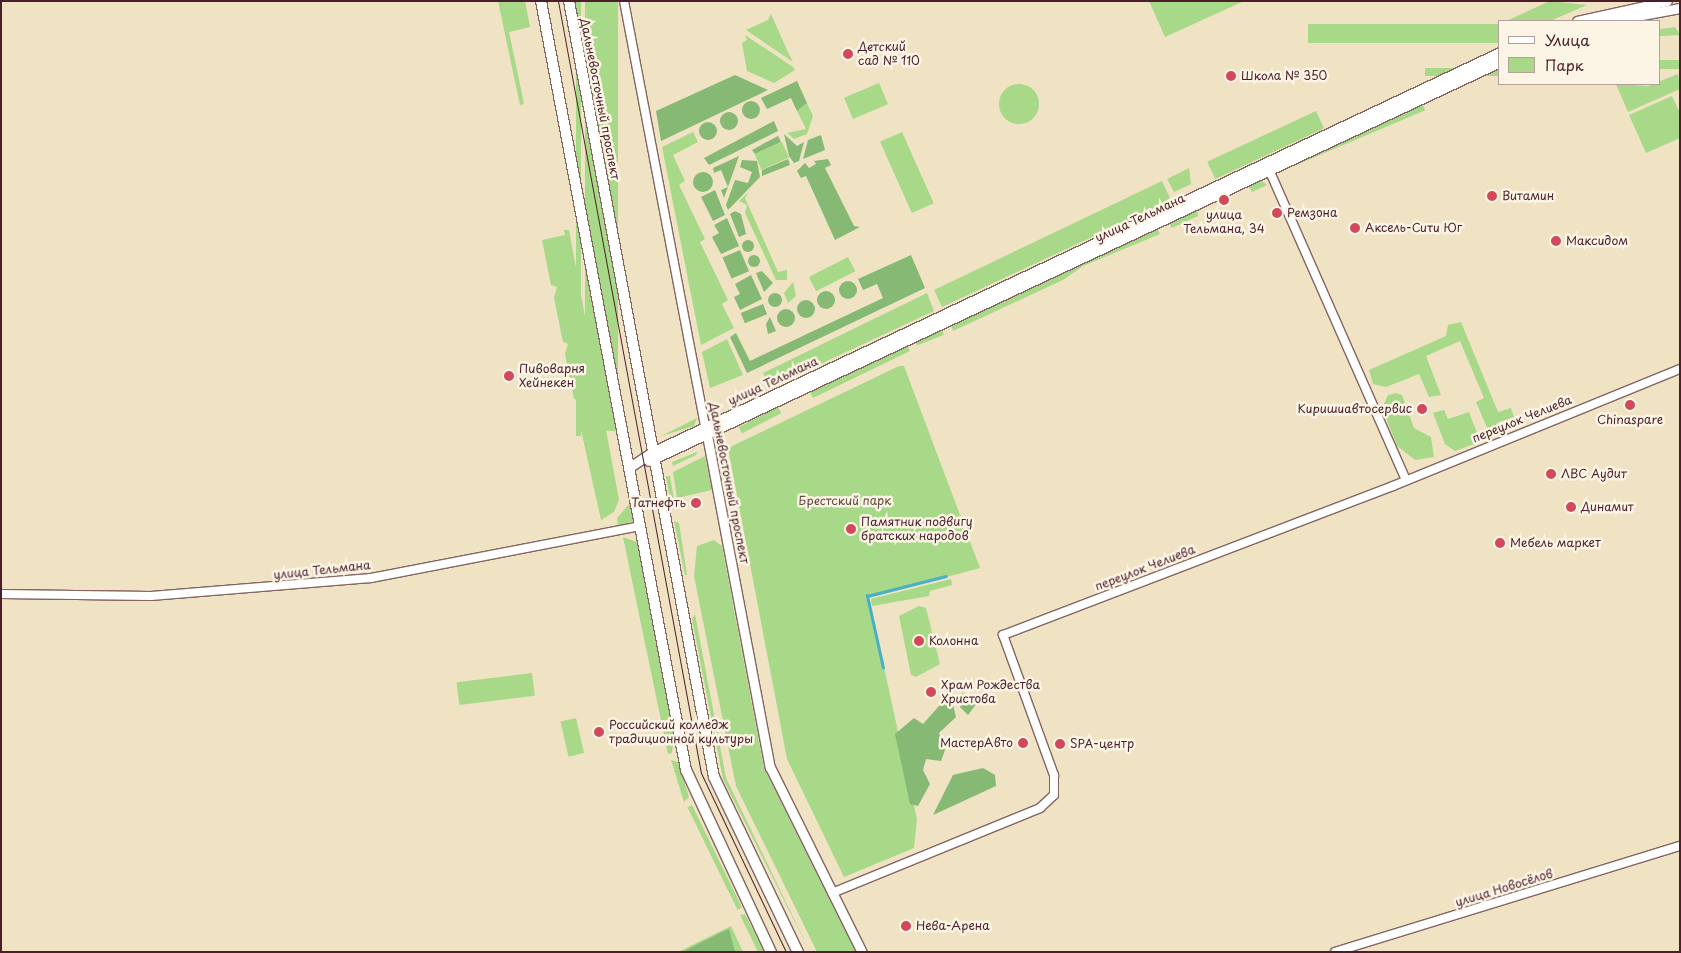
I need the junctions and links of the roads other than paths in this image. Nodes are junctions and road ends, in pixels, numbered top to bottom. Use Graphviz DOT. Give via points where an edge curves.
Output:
graph roads {
  1 [pos="541,1"];
  2 [pos="569,1"];
  3 [pos="624,1"];
  4 [pos="1667,1"];
  5 [pos="1650,4"];
  6 [pos="1680,8"];
  7 [pos="1581,20"];
  8 [pos="1611,20"];
  9 [pos="1498,53"];
  10 [pos="1498,63"];
  11 [pos="1268,166"];
  12 [pos="1680,368"];
  13 [pos="706,431"];
  14 [pos="654,455"];
  15 [pos="630,467"];
  16 [pos="1406,480"];
  17 [pos="640,526"];
  18 [pos="1,594"];
  19 [pos="1680,846"];
  20 [pos="832,893"];
  21 [pos="771,952"];
  22 [pos="798,952"];
  23 [pos="862,952"];
  24 [pos="1335,952"];
  1 -- 15 [label="main road"];
  2 -- 14 [label="main road, Дальневосточный проспект"];
  3 -- 13 [label="street, Дальневосточный проспект"];
  4 -- 5 [label="street"];
  5 -- 6 [label="street"];
  5 -- 7 [label="street"];
  5 -- 8 [label="street"];
  9 -- 11 [label="street, улица Тельмана"];
  10 -- 11 [label="street, улица Тельмана"];
  11 -- 13 [label="street, улица Тельмана"];
  11 -- 16 [label="street"];
  12 -- 16 [label="street, переулок Челиева"];
  13 -- 14 [label="street, улица Тельмана"];
  13 -- 20 [label="street, Дальневосточный проспект" via="770,767"];
  14 -- 15 [label="street, улица Тельмана"];
  14 -- 22 [label="main road, Дальневосточный проспект" via="714,777"];
  15 -- 17 [label="main road"];
  16 -- 20 [label="street, переулок Челиева" via="1003,635 1054,775 1054,794 1040,808"];
  17 -- 18 [label="street, улица Тельмана" via="371,578 151,596"];
  17 -- 21 [label="main road" via="690,783"];
  19 -- 24 [label="street, улица Новосёлов"];
  20 -- 23 [label="street, Дальневосточный проспект"];
}
